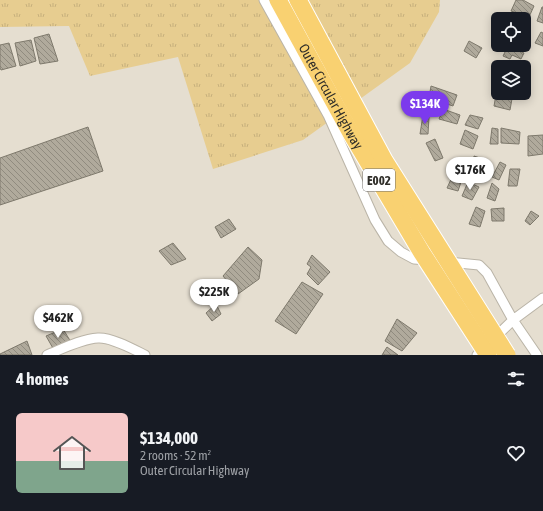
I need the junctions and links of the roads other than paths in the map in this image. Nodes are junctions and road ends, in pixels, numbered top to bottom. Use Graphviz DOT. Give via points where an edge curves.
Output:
graph roads {
  1 [pos="264,0"];
  2 [pos="278,0"];
  3 [pos="298,0"];
  4 [pos="543,298"];
  5 [pos="513,320"];
  6 [pos="47,355"];
  7 [pos="145,355"];
  8 [pos="477,355"];
  9 [pos="488,355"];
  10 [pos="507,355"];
  11 [pos="537,355"];
  1 -- 5 [label="street" via="328,115 375,220 388,241 414,259 479,265 487,273"];
  2 -- 9 [label="highway, Outer Circular Highway / E002, bridge" via="422,253"];
  3 -- 10 [label="highway, Outer Circular Highway / E002, bridge" via="384,160"];
  4 -- 5 [label="street"];
  5 -- 8 [label="street"];
  5 -- 11 [label="street"];
  6 -- 7 [label="street" via="98,338 116,342"];
}
